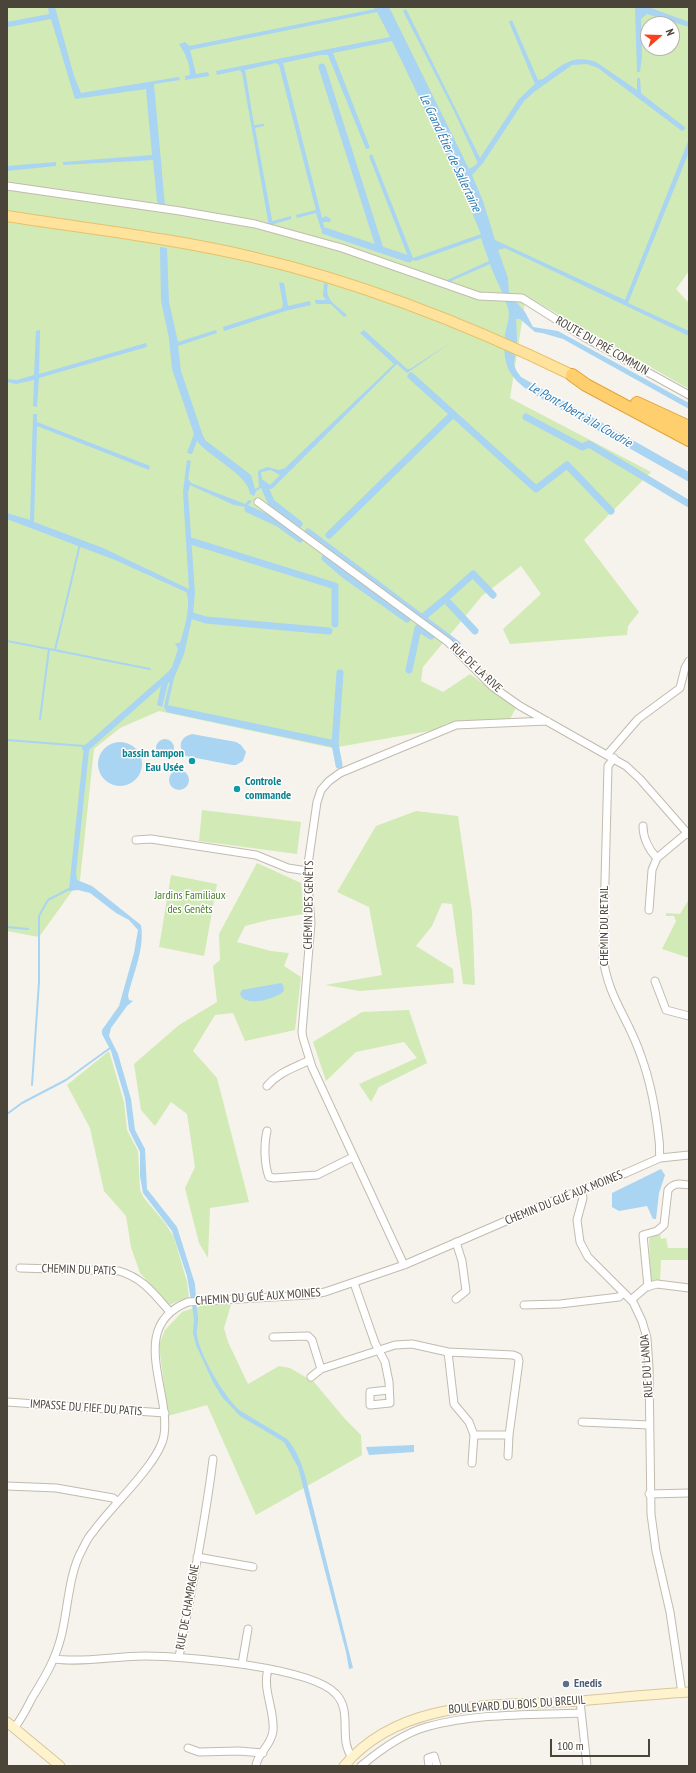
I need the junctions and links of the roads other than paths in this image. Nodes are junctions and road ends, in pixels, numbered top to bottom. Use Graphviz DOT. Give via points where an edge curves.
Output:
graph roads {
  1 [pos="7,186"];
  2 [pos="7,216"];
  3 [pos="572,375"];
  4 [pos="689,396"];
  5 [pos="689,428"];
  6 [pos="689,440"];
  7 [pos="258,502"];
  8 [pos="689,661"];
  9 [pos="548,721"];
  10 [pos="610,756"];
  11 [pos="643,826"];
  12 [pos="688,834"];
  13 [pos="136,840"];
  14 [pos="657,858"];
  15 [pos="307,871"];
  16 [pos="649,910"];
  17 [pos="655,981"];
  18 [pos="689,1016"];
  19 [pos="310,1060"];
  20 [pos="268,1086"];
  21 [pos="267,1131"];
  22 [pos="689,1155"];
  23 [pos="353,1157"];
  24 [pos="660,1158"];
  25 [pos="689,1185"];
  26 [pos="581,1190"];
  27 [pos="456,1242"];
  28 [pos="404,1265"];
  29 [pos="20,1268"];
  30 [pos="354,1283"];
  31 [pos="648,1287"];
  32 [pos="689,1288"];
  33 [pos="623,1293"];
  34 [pos="456,1299"];
  35 [pos="631,1300"];
  36 [pos="524,1304"];
  37 [pos="170,1312"];
  38 [pos="273,1338"];
  39 [pos="380,1350"];
  40 [pos="448,1352"];
  41 [pos="321,1369"];
  42 [pos="311,1377"];
  43 [pos="389,1390"];
  44 [pos="7,1402"];
  45 [pos="165,1413"];
  46 [pos="582,1422"];
  47 [pos="649,1425"];
  48 [pos="474,1435"];
  49 [pos="509,1435"];
  50 [pos="508,1456"];
  51 [pos="213,1459"];
  52 [pos="472,1463"];
  53 [pos="7,1486"];
  54 [pos="689,1493"];
  55 [pos="650,1494"];
  56 [pos="118,1502"];
  57 [pos="197,1557"];
  58 [pos="253,1567"];
  59 [pos="248,1629"];
  60 [pos="179,1657"];
  61 [pos="55,1659"];
  62 [pos="242,1664"];
  63 [pos="268,1669"];
  64 [pos="685,1693"];
  65 [pos="580,1701"];
  66 [pos="581,1713"];
  67 [pos="10,1724"];
  68 [pos="188,1748"];
  69 [pos="262,1753"];
  70 [pos="352,1757"];
  71 [pos="60,1766"];
  72 [pos="256,1766"];
  73 [pos="344,1766"];
  74 [pos="361,1766"];
  75 [pos="429,1766"];
  76 [pos="437,1766"];
  77 [pos="587,1766"];
  1 -- 4 [label="street, ROUTE DU PRÉ COMMUN" via="255,224 342,248 478,296 516,296"];
  2 -- 3 [label="main road" via="163,240 251,257 336,279 375,291 484,334"];
  3 -- 5 [label="highway" via="588,380"];
  3 -- 6 [label="highway"];
  7 -- 9 [label="street, RUE DE LA RIVE" via="448,642 493,687"];
  8 -- 10 [label="street" via="680,688 638,719"];
  9 -- 10 [label="street, RUE DE LA RIVE"];
  9 -- 15 [label="street, CHEMIN DES GENÊTS" via="456,725 340,774 321,790"];
  10 -- 12 [label="street, RUE DE LA RIVE" via="640,779"];
  10 -- 24 [label="street, CHEMIN DU RETAIL" via="603,957 605,973 613,996 641,1055 647,1074 654,1106"];
  11 -- 14 [label="street" via="643,834"];
  12 -- 14 [label="street"];
  13 -- 15 [label="street" via="151,839 256,855 288,868"];
  14 -- 16 [label="street" via="652,870"];
  15 -- 19 [label="street, CHEMIN DES GENÊTS" via="311,923 302,1032"];
  17 -- 18 [label="street" via="666,1010"];
  19 -- 20 [label="street" via="274,1078"];
  19 -- 23 [label="street, CHEMIN DES GENÊTS"];
  21 -- 23 [label="street" via="265,1139 269,1177 317,1174"];
  22 -- 24 [label="street, CHEMIN DU GUÉ AUX MOINES"];
  23 -- 28 [label="street, CHEMIN DES GENÊTS"];
  24 -- 26 [label="street, CHEMIN DU GUÉ AUX MOINES"];
  25 -- 31 [label="street" via="671,1186 668,1190 664,1225 657,1231 643,1235"];
  26 -- 27 [label="street, CHEMIN DU GUÉ AUX MOINES"];
  26 -- 33 [label="street, RUE DU LANDA" via="583,1198 577,1220 580,1242 588,1257"];
  27 -- 28 [label="street, CHEMIN DU GUÉ AUX MOINES"];
  27 -- 34 [label="street" via="462,1261 466,1291"];
  28 -- 30 [label="street, CHEMIN DU GUÉ AUX MOINES"];
  29 -- 37 [label="street, CHEMIN DU PATIS" via="119,1271 132,1274 148,1287"];
  30 -- 37 [label="street, CHEMIN DU GUÉ AUX MOINES" via="308,1295 188,1302"];
  30 -- 39 [label="street" via="375,1344"];
  31 -- 32 [label="street" via="657,1284"];
  31 -- 35 [label="street"];
  33 -- 35 [label="street, RUE DU LANDA"];
  33 -- 36 [label="street" via="619,1298 560,1304"];
  35 -- 47 [label="street, RUE DU LANDA" via="642,1321 646,1338"];
  37 -- 45 [label="street, CHEMIN DU GUÉ AUX MOINES" via="162,1322 156,1337 154,1352"];
  38 -- 41 [label="street" via="308,1336 312,1340"];
  39 -- 40 [label="street" via="395,1345 412,1344"];
  39 -- 41 [label="street"];
  39 -- 43 [label="street" via="385,1362"];
  40 -- 48 [label="street" via="454,1404 469,1422"];
  40 -- 49 [label="street" via="518,1357"];
  41 -- 42 [label="street"];
  44 -- 45 [label="street, IMPASSE DU FIEF DU PATIS"];
  45 -- 56 [label="street, CHEMIN DU GUÉ AUX MOINES" via="164,1436 156,1456"];
  46 -- 47 [label="street"];
  47 -- 55 [label="street, RUE DU LANDA"];
  48 -- 49 [label="street"];
  48 -- 52 [label="street"];
  49 -- 50 [label="street"];
  51 -- 57 [label="street, RUE DE CHAMPAGNE" via="206,1515"];
  53 -- 56 [label="street" via="56,1488 113,1498"];
  54 -- 55 [label="street"];
  55 -- 64 [label="street, RUE DU LANDA" via="653,1535"];
  56 -- 61 [label="street, CHEMIN DU GUÉ AUX MOINES" via="92,1532 80,1553"];
  57 -- 58 [label="street, RUE DE CHAMPAGNE"];
  57 -- 60 [label="street, RUE DE CHAMPAGNE"];
  59 -- 62 [label="street"];
  60 -- 61 [label="street"];
  60 -- 62 [label="street"];
  61 -- 67 [label="street, CHEMIN DU GUÉ AUX MOINES"];
  62 -- 63 [label="street"];
  63 -- 69 [label="street" via="265,1680 273,1724 272,1739"];
  63 -- 70 [label="street" via="320,1682 338,1695 345,1714 346,1744"];
  64 -- 65 [label="main road, BOULEVARD DU BOIS DU BREUIL"];
  65 -- 66 [label="street"];
  65 -- 70 [label="main road, BOULEVARD DU BOIS DU BREUIL" via="494,1705 436,1712 395,1727"];
  66 -- 74 [label="street" via="473,1718 426,1727 388,1746"];
  66 -- 77 [label="street"];
  67 -- 71 [label="main road"];
  68 -- 69 [label="street" via="199,1752"];
  69 -- 72 [label="street" via="257,1758"];
  70 -- 73 [label="main road, BOULEVARD DU BOIS DU BREUIL"];
  75 -- 76 [label="street" via="428,1758 434,1756"];
}
